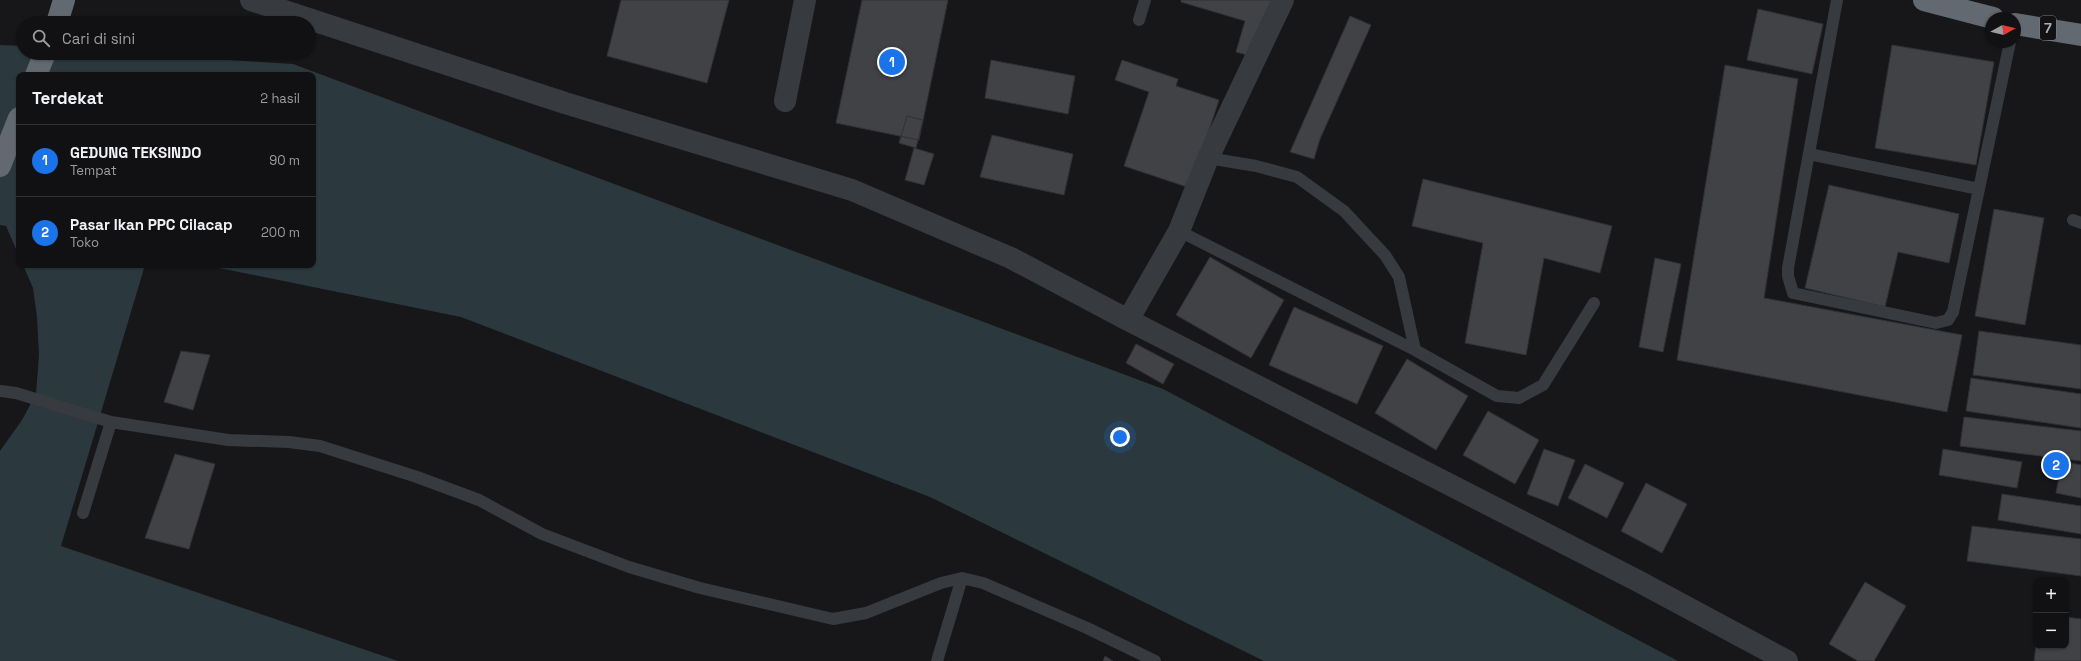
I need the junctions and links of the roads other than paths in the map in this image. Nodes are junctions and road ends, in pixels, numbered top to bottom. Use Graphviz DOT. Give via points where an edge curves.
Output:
graph roads {
  1 [pos="64,0"];
  2 [pos="250,0"];
  3 [pos="804,0"];
  4 [pos="1145,0"];
  5 [pos="1283,0"];
  6 [pos="1837,0"];
  7 [pos="1924,0"];
  8 [pos="58,16"];
  9 [pos="299,16"];
  10 [pos="1985,16"];
  11 [pos="1138,20"];
  12 [pos="316,22"];
  13 [pos="2021,25"];
  14 [pos="2081,35"];
  15 [pos="2009,48"];
  16 [pos="42,60"];
  17 [pos="37,72"];
  18 [pos="784,101"];
  19 [pos="16,126"];
  20 [pos="1809,154"];
  21 [pos="1208,158"];
  22 [pos="0,166"];
  23 [pos="1979,190"];
  24 [pos="1179,231"];
  25 [pos="1594,303"];
  26 [pos="1128,320"];
  27 [pos="1415,350"];
  28 [pos="0,391"];
  29 [pos="111,422"];
  30 [pos="83,512"];
  31 [pos="962,578"];
  32 [pos="937,661"];
  33 [pos="1155,661"];
  34 [pos="1787,661"];
  1 -- 8 [label="highway"];
  2 -- 9 [label="street"];
  3 -- 18 [label="street"];
  4 -- 11 [label="lane"];
  5 -- 21 [label="street"];
  6 -- 20 [label="lane"];
  7 -- 10 [label="highway"];
  12 -- 26 [label="street" via="565,103 852,190 1011,258"];
  13 -- 14 [label="highway, 7"];
  15 -- 23 [label="lane"];
  16 -- 17 [label="highway"];
  19 -- 22 [label="highway"];
  20 -- 23 [label="lane"];
  20 -- 23 [label="lane" via="1788,276 1793,292 1846,304 1936,323 1948,320 1953,312"];
  21 -- 24 [label="street"];
  21 -- 27 [label="lane" via="1256,166 1297,177 1344,210 1385,255 1399,277"];
  24 -- 26 [label="street"];
  24 -- 27 [label="lane"];
  25 -- 27 [label="lane" via="1543,385 1519,398 1497,396"];
  26 -- 34 [label="street" via="1638,581"];
  28 -- 29 [label="lane" via="16,392"];
  29 -- 30 [label="lane"];
  29 -- 31 [label="lane" via="228,440 320,446 479,500 542,534 628,567 700,588 833,619 866,614 940,583"];
  31 -- 32 [label="lane"];
  31 -- 33 [label="lane" via="990,586"];
}
